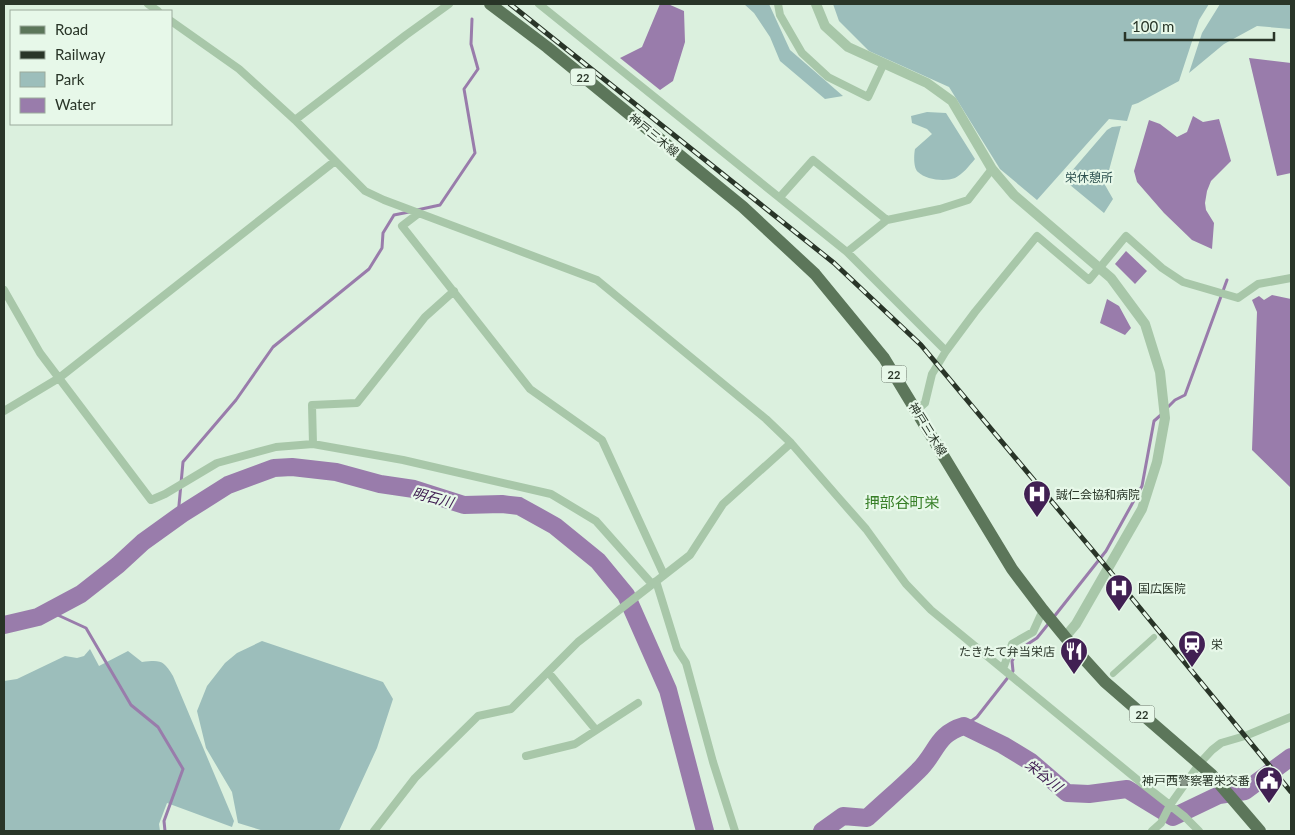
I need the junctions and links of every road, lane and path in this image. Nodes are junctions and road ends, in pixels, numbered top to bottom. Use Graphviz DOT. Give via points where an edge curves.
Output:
graph roads {
  1 [pos="449,4"];
  2 [pos="490,4"];
  3 [pos="539,4"];
  4 [pos="778,4"];
  5 [pos="816,4"];
  6 [pos="172,22"];
  7 [pos="884,63"];
  8 [pos="295,120"];
  9 [pos="335,161"];
  10 [pos="992,169"];
  11 [pos="780,196"];
  12 [pos="419,213"];
  13 [pos="888,220"];
  14 [pos="847,252"];
  15 [pos="1100,267"];
  16 [pos="1291,278"];
  17 [pos="4,290"];
  18 [pos="454,291"];
  19 [pos="946,350"];
  20 [pos="59,378"];
  21 [pos="4,410"];
  22 [pos="917,410"];
  23 [pos="791,443"];
  24 [pos="313,444"];
  25 [pos="664,575"];
  26 [pos="654,583"];
  27 [pos="1048,616"];
  28 [pos="1065,637"];
  29 [pos="1154,637"];
  30 [pos="1005,671"];
  31 [pos="548,672"];
  32 [pos="1113,674"];
  33 [pos="638,703"];
  34 [pos="1291,717"];
  35 [pos="596,730"];
  36 [pos="526,756"];
  37 [pos="1200,763"];
  38 [pos="1169,811"];
  39 [pos="374,831"];
  40 [pos="735,831"];
  41 [pos="1152,831"];
  42 [pos="1199,831"];
  43 [pos="1260,831"];
  1 -- 8 [label="street"];
  2 -- 22 [label="main road, 神戸三木線 / 22" via="743,207 814,274 884,358"];
  3 -- 11 [label="street"];
  4 -- 7 [label="street" via="780,15 802,52 828,77 868,96"];
  5 -- 7 [label="street" via="825,26 848,47"];
  6 -- 8 [label="street" via="239,69"];
  7 -- 10 [label="street" via="927,84 952,101"];
  8 -- 9 [label="street"];
  9 -- 12 [label="street" via="365,191"];
  9 -- 20 [label="street"];
  10 -- 13 [label="street" via="968,200"];
  10 -- 15 [label="street" via="1014,195"];
  11 -- 13 [label="street" via="813,160"];
  11 -- 14 [label="street"];
  12 -- 18 [label="street" via="402,226"];
  12 -- 23 [label="street" via="598,280"];
  13 -- 14 [label="street"];
  14 -- 19 [label="street"];
  15 -- 16 [label="street" via="1126,236 1183,282 1238,298 1258,284"];
  15 -- 19 [label="street" via="1089,280 1036,236"];
  15 -- 28 [label="street" via="1145,324 1160,372 1165,418 1157,462 1142,509 1076,624"];
  17 -- 20 [label="street" via="40,353"];
  18 -- 24 [label="street" via="425,318 357,403 312,405"];
  18 -- 25 [label="street" via="530,388 602,440"];
  19 -- 22 [label="street" via="932,374 925,403"];
  20 -- 21 [label="street"];
  20 -- 24 [label="street" via="151,500 217,463 276,447"];
  22 -- 27 [label="main road, 神戸三木線 / 22" via="1012,569"];
  23 -- 25 [label="street" via="723,504 690,554"];
  23 -- 30 [label="street" via="866,529 906,584 931,610"];
  24 -- 26 [label="street" via="403,460 551,494 596,521"];
  25 -- 26 [label="street"];
  26 -- 31 [label="street" via="578,642"];
  26 -- 40 [label="street" via="677,649 686,663"];
  27 -- 28 [label="main road, 神戸三木線 / 22"];
  27 -- 30 [label="street" via="1033,632 1012,644"];
  28 -- 37 [label="main road, 神戸三木線 / 22" via="1105,682"];
  29 -- 32 [label="street"];
  30 -- 38 [label="street"];
  31 -- 35 [label="street"];
  31 -- 39 [label="street" via="511,710 478,716 415,778"];
  33 -- 35 [label="street"];
  34 -- 37 [label="street" via="1221,743"];
  35 -- 36 [label="street" via="575,744"];
  37 -- 38 [label="street"];
  37 -- 43 [label="main road, 神戸三木線 / 22"];
  38 -- 41 [label="street"];
  38 -- 42 [label="street" via="1185,817"];
}
